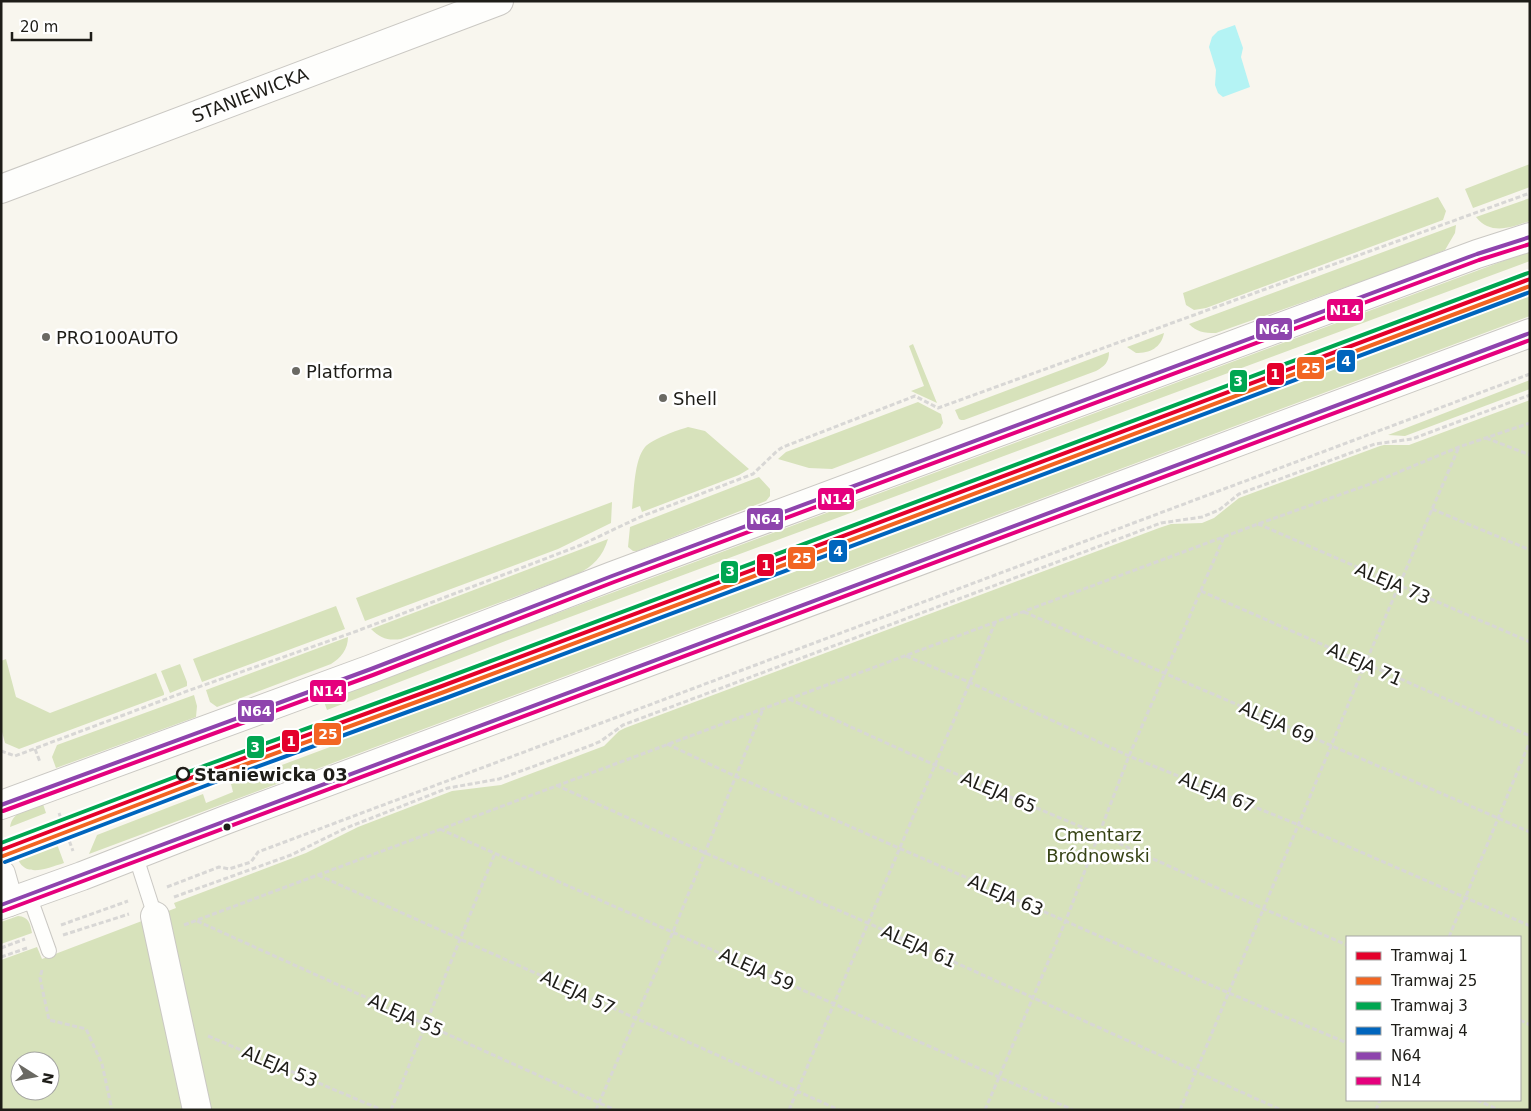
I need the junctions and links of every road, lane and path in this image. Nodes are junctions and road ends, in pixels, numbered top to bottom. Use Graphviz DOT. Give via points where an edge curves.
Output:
graph roads {
  1 [pos="499,1"];
  2 [pos="1,189"];
  3 [pos="1530,193"];
  4 [pos="1530,237"];
  5 [pos="1530,333"];
  6 [pos="1530,374"];
  7 [pos="1530,395"];
  8 [pos="1530,423"];
  9 [pos="1486,438"];
  10 [pos="1459,447"];
  11 [pos="1530,455"];
  12 [pos="1432,509"];
  13 [pos="1258,524"];
  14 [pos="1224,536"];
  15 [pos="1530,550"];
  16 [pos="1399,586"];
  17 [pos="1201,591"];
  18 [pos="1023,612"];
  19 [pos="996,622"];
  20 [pos="1530,642"];
  21 [pos="905,656"];
  22 [pos="1365,664"];
  23 [pos="1166,674"];
  24 [pos="969,682"];
  25 [pos="789,699"];
  26 [pos="763,709"];
  27 [pos="1530,736"];
  28 [pos="1530,740"];
  29 [pos="667,744"];
  30 [pos="1331,746"];
  31 [pos="1,751"];
  32 [pos="1129,756"];
  33 [pos="935,765"];
  34 [pos="735,776"];
  35 [pos="556,785"];
  36 [pos="1,805"];
  37 [pos="58,810"];
  38 [pos="1497,818"];
  39 [pos="1298,825"];
  40 [pos="440,829"];
  41 [pos="1530,832"];
  42 [pos="1098,834"];
  43 [pos="80,835"];
  44 [pos="69,840"];
  45 [pos="900,848"];
  46 [pos="495,853"];
  47 [pos="705,853"];
  48 [pos="135,854"];
  49 [pos="75,858"];
  50 [pos="1,874"];
  51 [pos="317,875"];
  52 [pos="1465,897"];
  53 [pos="13,900"];
  54 [pos="1264,909"];
  55 [pos="154,913"];
  56 [pos="1066,920"];
  57 [pos="196,921"];
  58 [pos="868,923"];
  59 [pos="1530,926"];
  60 [pos="42,932"];
  61 [pos="673,932"];
  62 [pos="62,935"];
  63 [pos="1449,936"];
  64 [pos="460,938"];
  65 [pos="1346,945"];
  66 [pos="49,951"];
  67 [pos="1229,993"];
  68 [pos="1032,997"];
  69 [pos="833,1002"];
  70 [pos="635,1018"];
  71 [pos="178,1023"];
  72 [pos="425,1023"];
  73 [pos="1346,1043"];
  74 [pos="1196,1071"];
  75 [pos="998,1076"];
  76 [pos="796,1091"];
  77 [pos="1479,1101"];
  78 [pos="599,1103"];
  79 [pos="112,1110"];
  80 [pos="197,1110"];
  81 [pos="382,1110"];
  82 [pos="391,1110"];
  83 [pos="596,1110"];
  84 [pos="615,1110"];
  85 [pos="788,1110"];
  86 [pos="839,1110"];
  87 [pos="985,1110"];
  88 [pos="1073,1110"];
  89 [pos="1180,1110"];
  90 [pos="1281,1110"];
  91 [pos="1499,1110"];
  1 -- 2 [label="main road, STANIEWICKA"];
  3 -- 31 [label="path" via="938,408 915,396 783,447 753,474 640,517 581,545 15,756"];
  4 -- 36 [label="main road"];
  5 -- 48 [label="main road"];
  6 -- 55 [label="path" via="258,852 252,862 229,869 219,867"];
  7 -- 55 [label="path" via="1412,439 1375,444 1248,491 1234,497 1220,510 1202,517 1161,523 622,724 601,741 499,779 448,788 346,828"];
  8 -- 9 [label="path"];
  9 -- 10 [label="path"];
  9 -- 11 [label="path"];
  10 -- 12 [label="path"];
  10 -- 13 [label="path" via="1370,484"];
  12 -- 15 [label="path"];
  12 -- 16 [label="path"];
  13 -- 14 [label="path"];
  13 -- 16 [label="path, ALEJA 73"];
  14 -- 17 [label="path"];
  14 -- 18 [label="path"];
  16 -- 20 [label="path, ALEJA 73"];
  16 -- 22 [label="path"];
  17 -- 22 [label="path, ALEJA 71"];
  17 -- 23 [label="path"];
  18 -- 19 [label="path"];
  18 -- 23 [label="path, ALEJA 69"];
  19 -- 21 [label="path"];
  19 -- 24 [label="path"];
  21 -- 24 [label="path, ALEJA 67"];
  21 -- 25 [label="path"];
  22 -- 27 [label="path, ALEJA 71"];
  22 -- 30 [label="path"];
  23 -- 30 [label="path, ALEJA 69"];
  23 -- 32 [label="path"];
  24 -- 32 [label="path, ALEJA 67"];
  24 -- 33 [label="path"];
  25 -- 26 [label="path"];
  25 -- 33 [label="path, ALEJA 65"];
  26 -- 29 [label="path"];
  26 -- 34 [label="path"];
  28 -- 38 [label="path"];
  29 -- 34 [label="path, ALEJA 63"];
  29 -- 35 [label="path"];
  30 -- 38 [label="path, ALEJA 69"];
  30 -- 39 [label="path"];
  32 -- 39 [label="path, ALEJA 67"];
  32 -- 42 [label="path"];
  33 -- 42 [label="path, ALEJA 65"];
  33 -- 45 [label="path"];
  34 -- 45 [label="path, ALEJA 63"];
  34 -- 47 [label="path"];
  35 -- 40 [label="path"];
  35 -- 47 [label="path, ALEJA 61"];
  37 -- 44 [label="path"];
  38 -- 41 [label="path, ALEJA 69"];
  38 -- 52 [label="path"];
  39 -- 52 [label="path, ALEJA 67"];
  39 -- 54 [label="path"];
  40 -- 46 [label="path, ALEJA 59"];
  40 -- 51 [label="path"];
  42 -- 54 [label="path, ALEJA 65"];
  42 -- 56 [label="path"];
  43 -- 44 [label="path"];
  44 -- 49 [label="path"];
  45 -- 56 [label="path, ALEJA 63"];
  45 -- 58 [label="path"];
  46 -- 61 [label="path, ALEJA 59"];
  46 -- 64 [label="path"];
  47 -- 58 [label="path, ALEJA 61"];
  47 -- 61 [label="path"];
  48 -- 53 [label="main road"];
  48 -- 55 [label="lane"];
  50 -- 53 [label="main road"];
  51 -- 57 [label="path"];
  51 -- 64 [label="path, ALEJA 57"];
  52 -- 59 [label="path, ALEJA 67"];
  52 -- 63 [label="path"];
  53 -- 60 [label="lane"];
  54 -- 65 [label="path, ALEJA 65"];
  54 -- 67 [label="path"];
  55 -- 57 [label="path"];
  55 -- 60 [label="path" via="94,912"];
  55 -- 62 [label="path"];
  55 -- 71 [label="main road"];
  56 -- 67 [label="path, ALEJA 63"];
  56 -- 68 [label="path"];
  57 -- 72 [label="path, ALEJA 55"];
  58 -- 68 [label="path, ALEJA 61"];
  58 -- 69 [label="path"];
  60 -- 66 [label="lane"];
  61 -- 69 [label="path, ALEJA 59"];
  61 -- 70 [label="path"];
  64 -- 70 [label="path, ALEJA 57"];
  64 -- 72 [label="path"];
  66 -- 79 [label="path" via="40,978 49,1020 86,1029 102,1064"];
  67 -- 73 [label="path, ALEJA 63"];
  67 -- 74 [label="path"];
  68 -- 74 [label="path, ALEJA 61"];
  68 -- 75 [label="path"];
  69 -- 75 [label="path, ALEJA 59"];
  69 -- 76 [label="path"];
  70 -- 76 [label="path, ALEJA 57"];
  70 -- 78 [label="path"];
  71 -- 80 [label="main road"];
  71 -- 81 [label="path, ALEJA 53"];
  72 -- 78 [label="path, ALEJA 55"];
  72 -- 82 [label="path"];
  74 -- 89 [label="path"];
  74 -- 90 [label="path, ALEJA 61"];
  75 -- 87 [label="path"];
  75 -- 88 [label="path, ALEJA 59"];
  76 -- 85 [label="path"];
  76 -- 86 [label="path, ALEJA 57"];
  77 -- 91 [label="path"];
  78 -- 83 [label="path"];
  78 -- 84 [label="path, ALEJA 55"];
}
